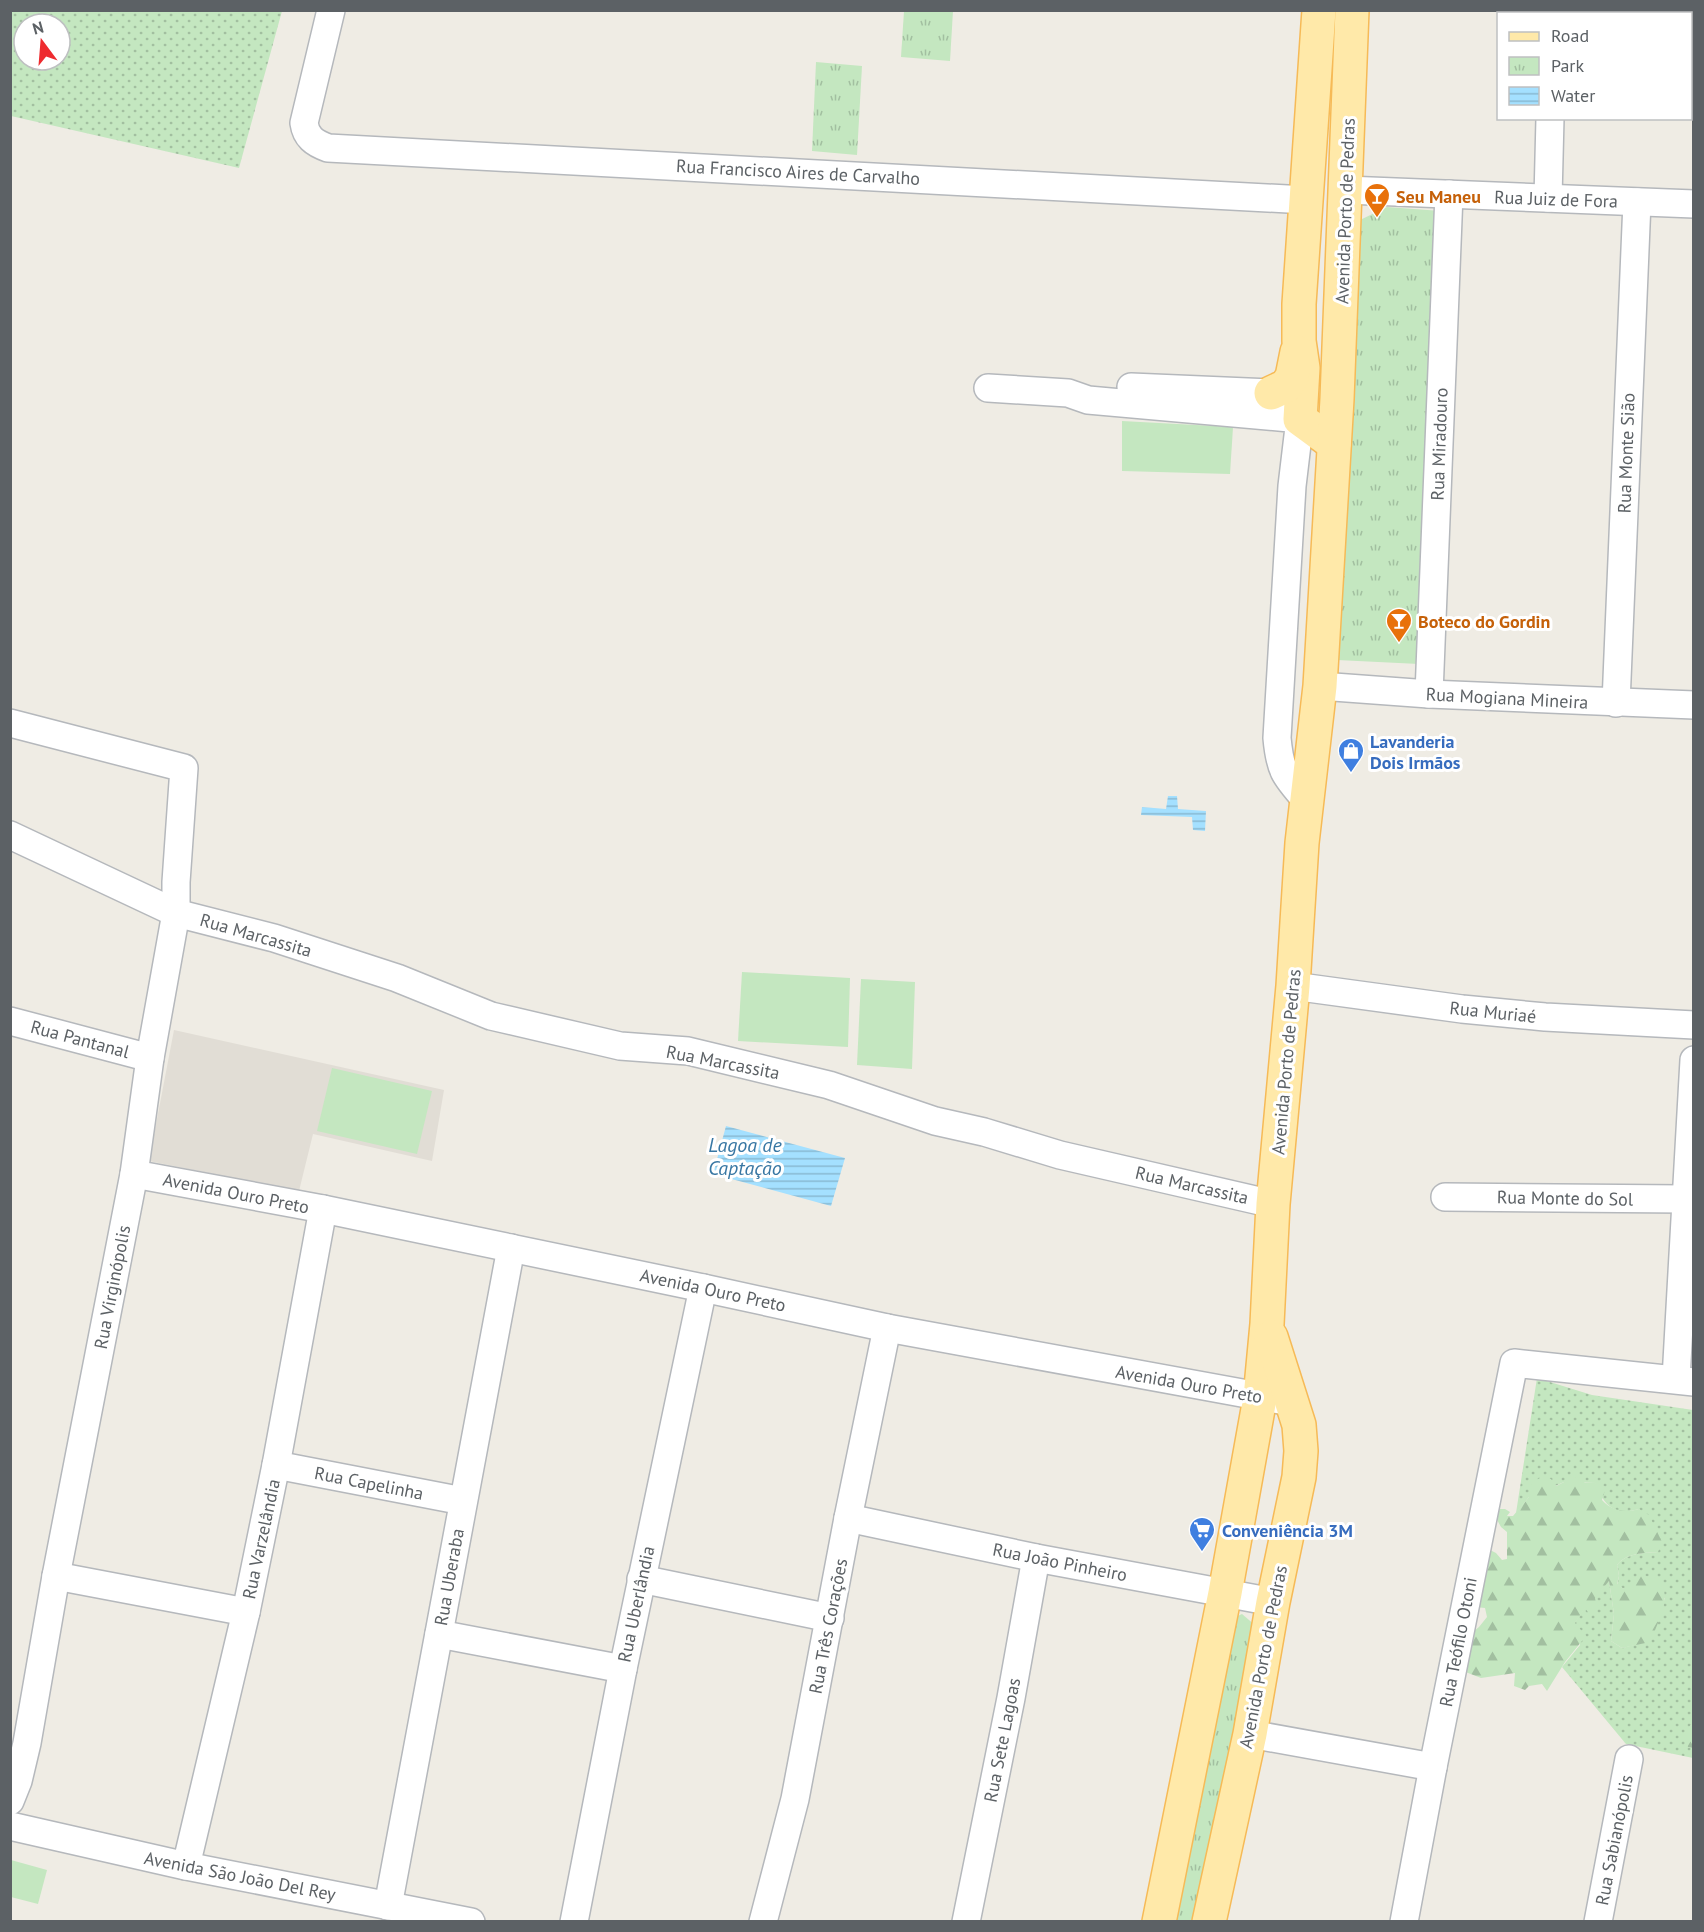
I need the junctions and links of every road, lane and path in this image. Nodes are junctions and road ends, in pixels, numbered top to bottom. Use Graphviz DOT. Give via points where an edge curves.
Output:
graph roads {
  1 [pos="331,10"];
  2 [pos="1319,10"];
  3 [pos="1353,10"];
  4 [pos="1550,120"];
  5 [pos="1346,190"];
  6 [pos="1449,194"];
  7 [pos="1548,198"];
  8 [pos="1306,200"];
  9 [pos="1637,202"];
  10 [pos="1694,204"];
  11 [pos="1299,341"];
  12 [pos="988,388"];
  13 [pos="1068,393"];
  14 [pos="1271,393"];
  15 [pos="1336,412"];
  16 [pos="1301,413"];
  17 [pos="1334,444"];
  18 [pos="1320,686"];
  19 [pos="1429,694"];
  20 [pos="1616,703"];
  21 [pos="1694,705"];
  22 [pos="10,723"];
  23 [pos="1306,800"];
  24 [pos="10,835"];
  25 [pos="176,913"];
  26 [pos="1293,986"];
  27 [pos="10,1021"];
  28 [pos="1694,1025"];
  29 [pos="150,1058"];
  30 [pos="1694,1060"];
  31 [pos="134,1174"];
  32 [pos="1445,1197"];
  33 [pos="1684,1199"];
  34 [pos="1274,1204"];
  35 [pos="323,1209"];
  36 [pos="511,1248"];
  37 [pos="703,1288"];
  38 [pos="1267,1324"];
  39 [pos="887,1328"];
  40 [pos="1685,1380"];
  41 [pos="1260,1398"];
  42 [pos="1293,1402"];
  43 [pos="276,1465"];
  44 [pos="463,1501"];
  45 [pos="848,1518"];
  46 [pos="1036,1558"];
  47 [pos="56,1576"];
  48 [pos="641,1579"];
  49 [pos="1224,1593"];
  50 [pos="1273,1602"];
  51 [pos="246,1612"];
  52 [pos="830,1618"];
  53 [pos="439,1634"];
  54 [pos="623,1669"];
  55 [pos="1250,1734"];
  56 [pos="19,1742"];
  57 [pos="1629,1759"];
  58 [pos="1433,1767"];
  59 [pos="10,1801"];
  60 [pos="10,1826"];
  61 [pos="186,1866"];
  62 [pos="388,1906"];
  63 [pos="471,1922"];
  64 [pos="574,1922"];
  65 [pos="763,1922"];
  66 [pos="966,1922"];
  67 [pos="1159,1922"];
  68 [pos="1209,1922"];
  69 [pos="1404,1922"];
  70 [pos="1598,1922"];
  1 -- 8 [label="street, Rua Francisco Aires de Carvalho" via="304,123 311,138 328,148"];
  2 -- 8 [label="main road, Avenida Porto de Pedras"];
  3 -- 5 [label="main road, Avenida Porto de Pedras"];
  4 -- 7 [label="street"];
  5 -- 6 [label="street, Rua Juiz de Fora"];
  5 -- 15 [label="main road, Avenida Porto de Pedras"];
  6 -- 7 [label="street, Rua Juiz de Fora"];
  6 -- 19 [label="street, Rua Miradouro"];
  7 -- 9 [label="street, Rua Juiz de Fora"];
  8 -- 11 [label="main road, Avenida Porto de Pedras"];
  9 -- 10 [label="street, Rua Juiz de Fora"];
  9 -- 20 [label="street, Rua Monte Sião"];
  11 -- 14 [label="main road" via="1292,377 1286,386"];
  11 -- 16 [label="main road, Avenida Porto de Pedras" via="1303,368"];
  12 -- 13 [label="street"];
  13 -- 14 [label="street" via="1093,386"];
  13 -- 16 [label="street" via="1088,400"];
  15 -- 16 [label="main road" via="1328,416"];
  15 -- 17 [label="main road, Avenida Porto de Pedras"];
  16 -- 17 [label="main road"];
  16 -- 23 [label="street, Avenida Porto de Pedras" via="1292,486 1277,738 1285,776"];
  17 -- 18 [label="main road, Avenida Porto de Pedras"];
  18 -- 19 [label="street, Rua Mogiana Mineira"];
  18 -- 23 [label="main road, Avenida Porto de Pedras"];
  19 -- 20 [label="street, Rua Mogiana Mineira"];
  20 -- 21 [label="street, Rua Mogiana Mineira"];
  22 -- 25 [label="street, Rua Virginópolis" via="184,768"];
  23 -- 26 [label="main road, Avenida Porto de Pedras"];
  24 -- 25 [label="street, Rua Marcassita"];
  25 -- 29 [label="street, Rua Virginópolis"];
  25 -- 34 [label="street, Rua Marcassita" via="274,938 386,974 492,1016 620,1046 688,1051 829,1085 935,1121 1060,1155"];
  26 -- 28 [label="street, Rua Muriaé" via="1462,1009"];
  26 -- 34 [label="main road, Avenida Porto de Pedras"];
  27 -- 29 [label="street, Rua Pantanal"];
  29 -- 31 [label="street, Rua Virginópolis"];
  30 -- 33 [label="street"];
  31 -- 35 [label="street, Avenida Ouro Preto"];
  31 -- 47 [label="street, Rua Virginópolis"];
  32 -- 33 [label="street, Rua Monte do Sol"];
  33 -- 40 [label="street"];
  34 -- 38 [label="main road, Avenida Porto de Pedras"];
  35 -- 36 [label="street, Avenida Ouro Preto"];
  35 -- 43 [label="street, Rua Varzelândia"];
  36 -- 37 [label="street, Avenida Ouro Preto"];
  36 -- 44 [label="street, Rua Uberaba"];
  37 -- 39 [label="street, Avenida Ouro Preto"];
  37 -- 48 [label="street, Rua Uberlândia"];
  38 -- 41 [label="main road, Avenida Porto de Pedras"];
  38 -- 42 [label="main road, Avenida Porto de Pedras"];
  39 -- 41 [label="street, Avenida Ouro Preto"];
  39 -- 45 [label="street, Rua Três Corações"];
  40 -- 58 [label="street, Rua Teófilo Otoni" via="1514,1363"];
  41 -- 42 [label="street, Avenida Ouro Preto"];
  41 -- 49 [label="main road, Avenida Porto de Pedras"];
  42 -- 50 [label="main road, Avenida Porto de Pedras" via="1302,1451"];
  43 -- 44 [label="street, Rua Capelinha"];
  43 -- 51 [label="street, Rua Varzelândia"];
  44 -- 53 [label="street, Rua Uberaba"];
  45 -- 46 [label="street, Rua João Pinheiro"];
  45 -- 52 [label="street, Rua Três Corações"];
  46 -- 49 [label="street, Rua João Pinheiro"];
  46 -- 66 [label="street, Rua Sete Lagoas"];
  47 -- 51 [label="street"];
  47 -- 56 [label="street, Rua Virginópolis"];
  48 -- 52 [label="street"];
  48 -- 54 [label="street, Rua Uberlândia"];
  49 -- 50 [label="street, Rua João Pinheiro"];
  49 -- 67 [label="main road, Avenida Porto de Pedras"];
  50 -- 55 [label="main road, Avenida Porto de Pedras"];
  51 -- 61 [label="street, Rua Varzelândia"];
  52 -- 65 [label="street, Rua Três Corações" via="795,1799"];
  53 -- 54 [label="street"];
  53 -- 62 [label="street, Rua Uberaba"];
  54 -- 64 [label="street, Rua Uberlândia"];
  55 -- 58 [label="street"];
  55 -- 68 [label="main road, Avenida Porto de Pedras"];
  56 -- 59 [label="street, Rua Virginópolis" via="18,1781"];
  57 -- 70 [label="street, Rua Sabianópolis"];
  58 -- 69 [label="street, Rua Teófilo Otoni"];
  60 -- 61 [label="street, Avenida São João Del Rey"];
  61 -- 62 [label="street, Avenida São João Del Rey"];
  62 -- 63 [label="street, Avenida São João Del Rey"];
}
